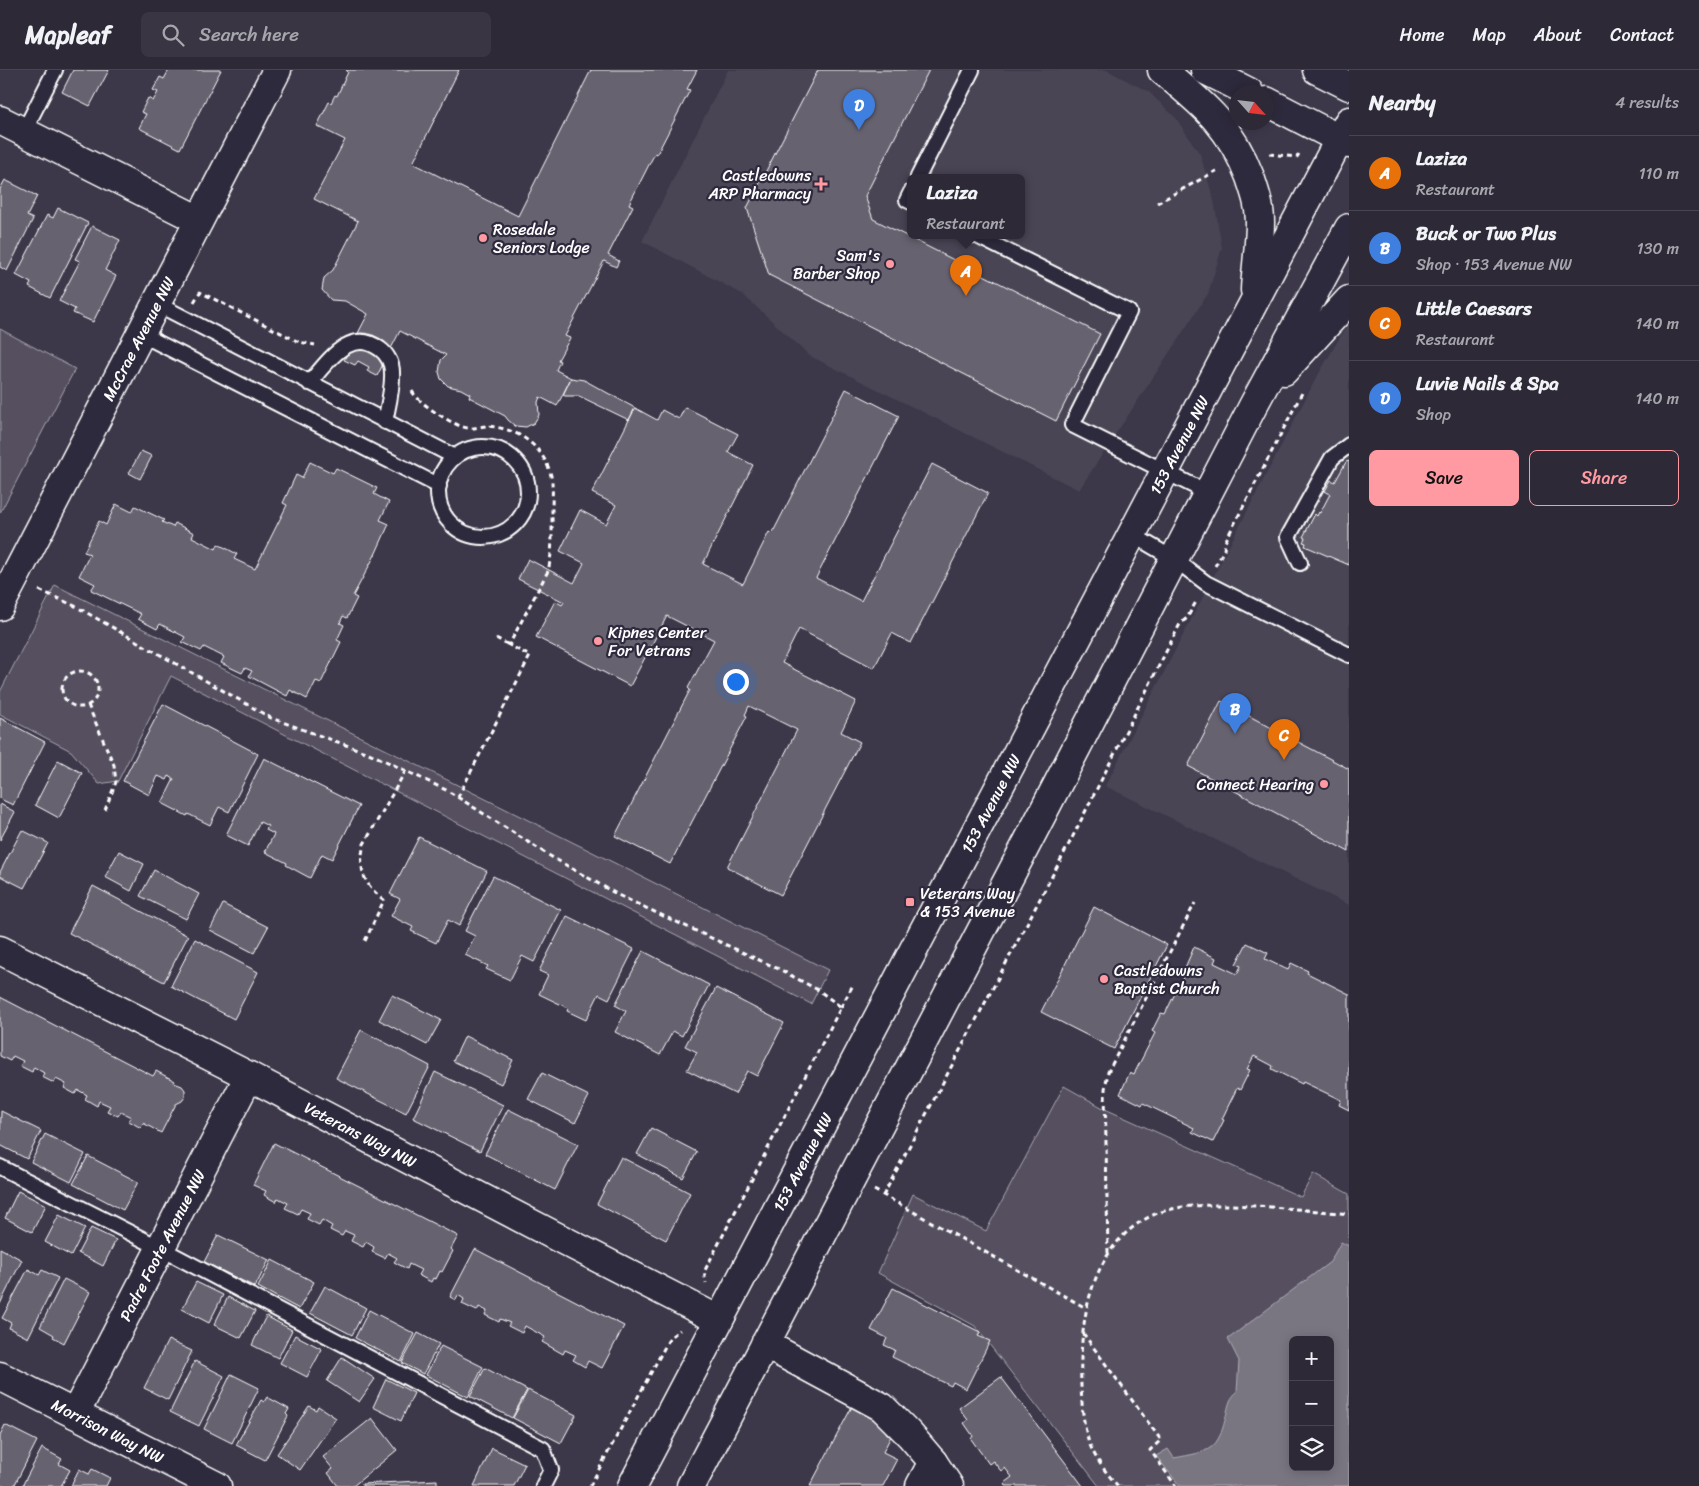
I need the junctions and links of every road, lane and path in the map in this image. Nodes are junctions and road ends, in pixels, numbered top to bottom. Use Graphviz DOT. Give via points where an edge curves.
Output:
graph roads {
  1 [pos="55,70"];
  2 [pos="277,70"];
  3 [pos="972,70"];
  4 [pos="1162,70"];
  5 [pos="1205,70"];
  6 [pos="1317,70"];
  7 [pos="1235,85"];
  8 [pos="1349,86"];
  9 [pos="1274,104"];
  10 [pos="11,127"];
  11 [pos="1346,135"];
  12 [pos="920,174"];
  13 [pos="199,220"];
  14 [pos="1349,228"];
  15 [pos="983,239"];
  16 [pos="1254,299"];
  17 [pos="1349,300"];
  18 [pos="156,304"];
  19 [pos="142,334"];
  20 [pos="310,383"];
  21 [pos="1307,385"];
  22 [pos="1253,406"];
  23 [pos="385,422"];
  24 [pos="1349,445"];
  25 [pos="455,457"];
  26 [pos="1164,471"];
  27 [pos="439,486"];
  28 [pos="1208,493"];
  29 [pos="1131,534"];
  30 [pos="1174,559"];
  31 [pos="1300,562"];
  32 [pos="14,579"];
  33 [pos="1206,582"];
  34 [pos="0,606"];
  35 [pos="496,638"];
  36 [pos="509,645"];
  37 [pos="1349,655"];
  38 [pos="88,705"];
  39 [pos="406,770"];
  40 [pos="105,810"];
  41 [pos="1195,903"];
  42 [pos="365,942"];
  43 [pos="0,950"];
  44 [pos="853,985"];
  45 [pos="841,1007"];
  46 [pos="249,1076"];
  47 [pos="0,1167"];
  48 [pos="1349,1214"];
  49 [pos="160,1248"];
  50 [pos="1108,1253"];
  51 [pos="706,1282"];
  52 [pos="1086,1308"];
  53 [pos="719,1320"];
  54 [pos="680,1332"];
  55 [pos="1083,1333"];
  56 [pos="765,1344"];
  57 [pos="0,1376"];
  58 [pos="75,1414"];
  59 [pos="933,1462"];
  60 [pos="216,1486"];
  61 [pos="543,1486"];
  62 [pos="590,1486"];
  63 [pos="632,1486"];
  64 [pos="691,1486"];
  65 [pos="920,1486"];
  66 [pos="949,1486"];
  67 [pos="1118,1486"];
  68 [pos="1176,1486"];
  1 -- 10 [label="lane"];
  2 -- 13 [label="main road, McCrae Avenue NW"];
  3 -- 12 [label="lane"];
  4 -- 16 [label="main road" via="1215,116 1242,156 1257,196 1260,221"];
  5 -- 7 [label="main road"];
  6 -- 8 [label="main road"];
  9 -- 11 [label="main road"];
  10 -- 13 [label="main road"];
  11 -- 16 [label="main road, 153 Avenue NW"];
  13 -- 18 [label="main road, McCrae Avenue NW"];
  14 -- 22 [label="main road"];
  15 -- 26 [label="lane" via="1129,312 1072,425"];
  16 -- 26 [label="main road, 153 Avenue NW"];
  17 -- 22 [label="main road"];
  18 -- 19 [label="main road, McCrae Avenue NW"];
  18 -- 20 [label="lane"];
  19 -- 27 [label="lane"];
  19 -- 32 [label="main road, McCrae Avenue NW"];
  20 -- 23 [label="lane"];
  20 -- 23 [label="lane" via="341,348 357,342 375,345 384,351 392,370"];
  21 -- 33 [label="path"];
  22 -- 28 [label="main road"];
  23 -- 25 [label="lane"];
  24 -- 31 [label="lane" via="1332,458 1288,537"];
  25 -- 27 [label="lane" via="442,475"];
  25 -- 27 [label="lane" via="481,447 496,448 509,455 526,478 526,506 520,518 498,535 470,535 449,521 442,510"];
  26 -- 28 [label="lane"];
  26 -- 29 [label="main road, 153 Avenue NW"];
  28 -- 30 [label="main road"];
  29 -- 30 [label="lane"];
  29 -- 53 [label="main road, 153 Avenue NW"];
  30 -- 33 [label="lane"];
  30 -- 56 [label="main road"];
  32 -- 34 [label="main road, McCrae Avenue NW"];
  32 -- 39 [label="path" via="75,606 271,718"];
  33 -- 37 [label="lane"];
  33 -- 52 [label="path" via="1187,618 1180,624 1070,842 883,1196"];
  35 -- 36 [label="path"];
  38 -- 38 [label="path" via="98,692 96,681 88,672 72,672 63,681 62,694 70,704"];
  38 -- 40 [label="path" via="114,765 116,782"];
  39 -- 42 [label="path" via="364,844 361,856 366,881 384,900"];
  39 -- 45 [label="path" via="448,791 620,896 781,970"];
  41 -- 50 [label="path" via="1108,1072 1105,1089"];
  43 -- 46 [label="main road, Veterans Way NW"];
  44 -- 45 [label="path"];
  45 -- 51 [label="path" via="704,1272"];
  46 -- 49 [label="main road, Padre Foote Avenue NW"];
  46 -- 53 [label="main road, Veterans Way NW"];
  47 -- 49 [label="lane"];
  48 -- 50 [label="path" via="1271,1206 1180,1206 1132,1227"];
  49 -- 58 [label="main road, Padre Foote Avenue NW"];
  49 -- 61 [label="lane" via="543,1449 552,1470"];
  50 -- 52 [label="path"];
  52 -- 55 [label="path"];
  53 -- 63 [label="main road, 153 Avenue NW"];
  54 -- 62 [label="path" via="668,1341"];
  55 -- 67 [label="path" via="1080,1353 1085,1429 1091,1447"];
  55 -- 68 [label="path" via="1161,1440 1150,1450"];
  56 -- 59 [label="main road" via="882,1407"];
  56 -- 64 [label="main road"];
  57 -- 58 [label="main road, Morrison Way NW"];
  58 -- 60 [label="main road, Morrison Way NW"];
  59 -- 65 [label="main road"];
  59 -- 66 [label="main road"];
}
